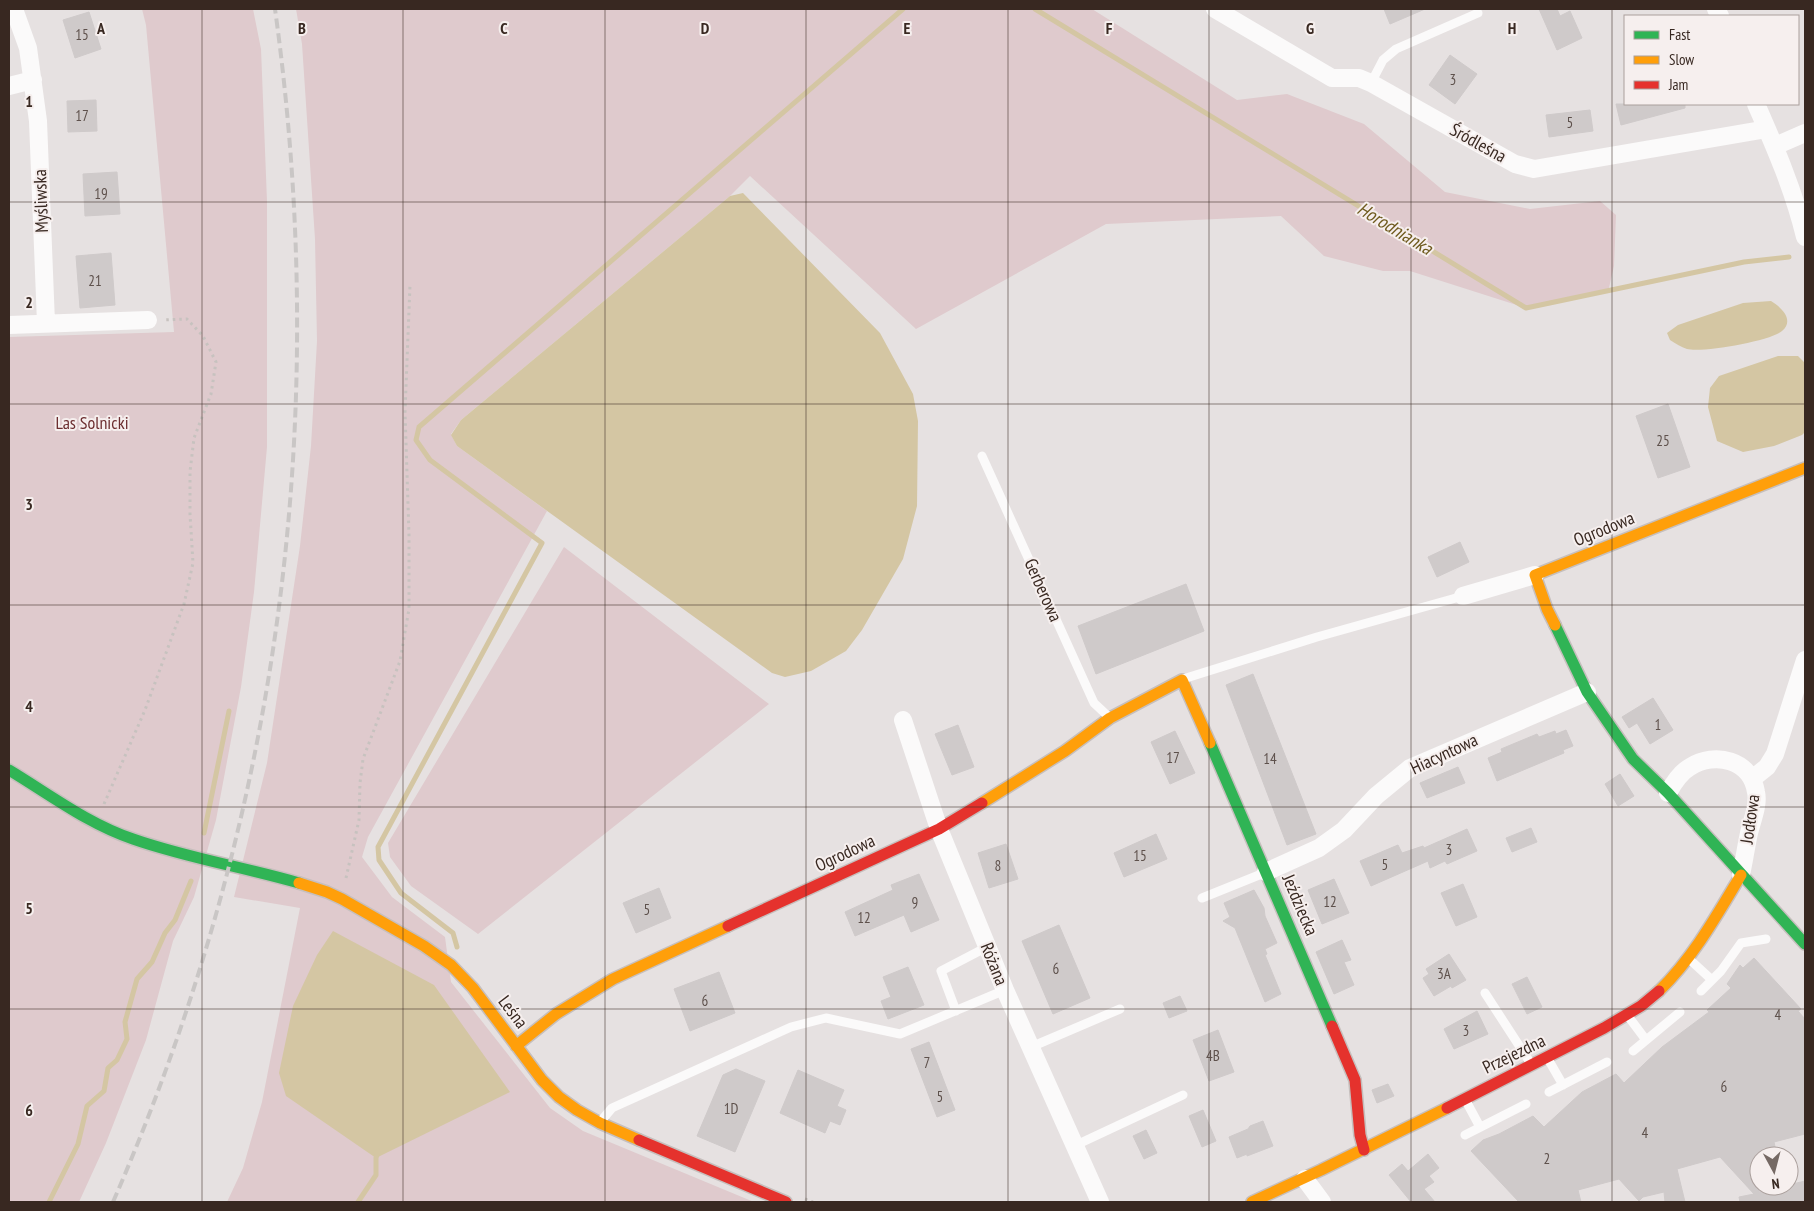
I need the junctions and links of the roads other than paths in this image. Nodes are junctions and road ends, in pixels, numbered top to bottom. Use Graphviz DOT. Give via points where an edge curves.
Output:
graph roads {
  1 [pos="14,9"];
  2 [pos="1220,10"];
  3 [pos="1478,13"];
  4 [pos="33,80"];
  5 [pos="1371,83"];
  6 [pos="9,86"];
  7 [pos="1756,105"];
  8 [pos="1767,128"];
  9 [pos="1805,133"];
  10 [pos="1775,146"];
  11 [pos="1805,237"];
  12 [pos="148,320"];
  13 [pos="46,323"];
  14 [pos="9,325"];
  15 [pos="982,456"];
  16 [pos="1805,468"];
  17 [pos="1535,575"];
  18 [pos="1463,596"];
  19 [pos="1805,660"];
  20 [pos="1182,680"];
  21 [pos="1587,692"];
  22 [pos="1110,718"];
  23 [pos="903,720"];
  24 [pos="9,770"];
  25 [pos="1752,779"];
  26 [pos="1668,793"];
  27 [pos="939,829"];
  28 [pos="1266,872"];
  29 [pos="1741,875"];
  30 [pos="1202,898"];
  31 [pos="1766,939"];
  32 [pos="1805,944"];
  33 [pos="987,947"];
  34 [pos="1688,958"];
  35 [pos="1712,980"];
  36 [pos="1005,990"];
  37 [pos="1701,991"];
  38 [pos="1485,993"];
  39 [pos="1120,1009"];
  40 [pos="956,1011"];
  41 [pos="1680,1012"];
  42 [pos="1627,1015"];
  43 [pos="1646,1040"];
  44 [pos="516,1046"];
  45 [pos="1031,1047"];
  46 [pos="1633,1050"];
  47 [pos="1547,1057"];
  48 [pos="1608,1062"];
  49 [pos="1531,1064"];
  50 [pos="1563,1085"];
  51 [pos="1549,1092"];
  52 [pos="1183,1095"];
  53 [pos="1465,1098"];
  54 [pos="1526,1104"];
  55 [pos="600,1123"];
  56 [pos="1480,1127"];
  57 [pos="1465,1135"];
  58 [pos="1074,1146"];
  59 [pos="1364,1150"];
  60 [pos="1305,1179"];
  61 [pos="786,1202"];
  62 [pos="1100,1202"];
  63 [pos="1252,1202"];
  64 [pos="1322,1202"];
  1 -- 4 [label="street, Myśliwska" via="28,48"];
  2 -- 5 [label="street, Śródleśna" via="1332,78 1358,78"];
  3 -- 5 [label="lane" via="1396,49 1383,60"];
  4 -- 6 [label="street"];
  4 -- 13 [label="street, Myśliwska" via="38,121"];
  5 -- 8 [label="street, Śródleśna" via="1515,164 1534,169"];
  7 -- 8 [label="street"];
  8 -- 10 [label="street"];
  9 -- 10 [label="street"];
  10 -- 11 [label="street"];
  12 -- 13 [label="street"];
  13 -- 14 [label="street"];
  15 -- 22 [label="lane, Gerberowa" via="1094,703"];
  16 -- 17 [label="street, Ogrodowa"];
  17 -- 18 [label="street"];
  17 -- 21 [label="street" via="1547,609"];
  18 -- 20 [label="lane" via="1317,637"];
  19 -- 25 [label="street" via="1775,754 1767,767"];
  20 -- 22 [label="street, Ogrodowa"];
  20 -- 28 [label="street, Jeździecka"];
  21 -- 26 [label="street, Jodłowa" via="1633,760"];
  21 -- 28 [label="street, Hiacyntowa" via="1410,768 1376,796 1344,830 1318,848"];
  22 -- 27 [label="street, Ogrodowa" via="1065,751"];
  23 -- 27 [label="street, Różana"];
  24 -- 44 [label="street, Leśna" via="96,823 132,839 265,873 342,899 451,965 473,988"];
  25 -- 26 [label="street, Jodłowa" via="1740,766 1724,758 1706,760 1689,767"];
  25 -- 29 [label="street, Jodłowa" via="1757,793"];
  26 -- 29 [label="street, Jodłowa"];
  27 -- 33 [label="street, Różana"];
  27 -- 44 [label="street, Ogrodowa" via="613,979 556,1014"];
  28 -- 30 [label="lane"];
  28 -- 59 [label="street, Jeździecka" via="1355,1080"];
  29 -- 32 [label="street, Jodłowa"];
  29 -- 34 [label="street, Przejezdna"];
  31 -- 35 [label="lane" via="1741,943"];
  33 -- 36 [label="street, Różana"];
  33 -- 40 [label="lane" via="941,971"];
  34 -- 35 [label="lane"];
  34 -- 42 [label="street, Przejezdna" via="1649,1000"];
  35 -- 37 [label="lane"];
  36 -- 40 [label="lane"];
  36 -- 45 [label="street, Różana"];
  38 -- 49 [label="lane"];
  39 -- 45 [label="lane"];
  40 -- 55 [label="lane" via="900,1034 826,1018 791,1028 612,1108"];
  41 -- 43 [label="lane"];
  42 -- 43 [label="lane"];
  42 -- 47 [label="street, Przejezdna"];
  43 -- 46 [label="lane"];
  44 -- 55 [label="street, Leśna" via="559,1097"];
  45 -- 58 [label="street, Różana"];
  47 -- 49 [label="street, Przejezdna"];
  47 -- 50 [label="lane"];
  48 -- 50 [label="lane"];
  49 -- 53 [label="street, Przejezdna"];
  50 -- 51 [label="lane"];
  52 -- 58 [label="lane"];
  53 -- 56 [label="lane"];
  53 -- 59 [label="street, Przejezdna"];
  54 -- 56 [label="lane"];
  55 -- 61 [label="street, Leśna"];
  56 -- 57 [label="lane"];
  58 -- 62 [label="street, Różana"];
  59 -- 60 [label="street, Przejezdna"];
  60 -- 63 [label="street, Przejezdna"];
  60 -- 64 [label="street"];
}
